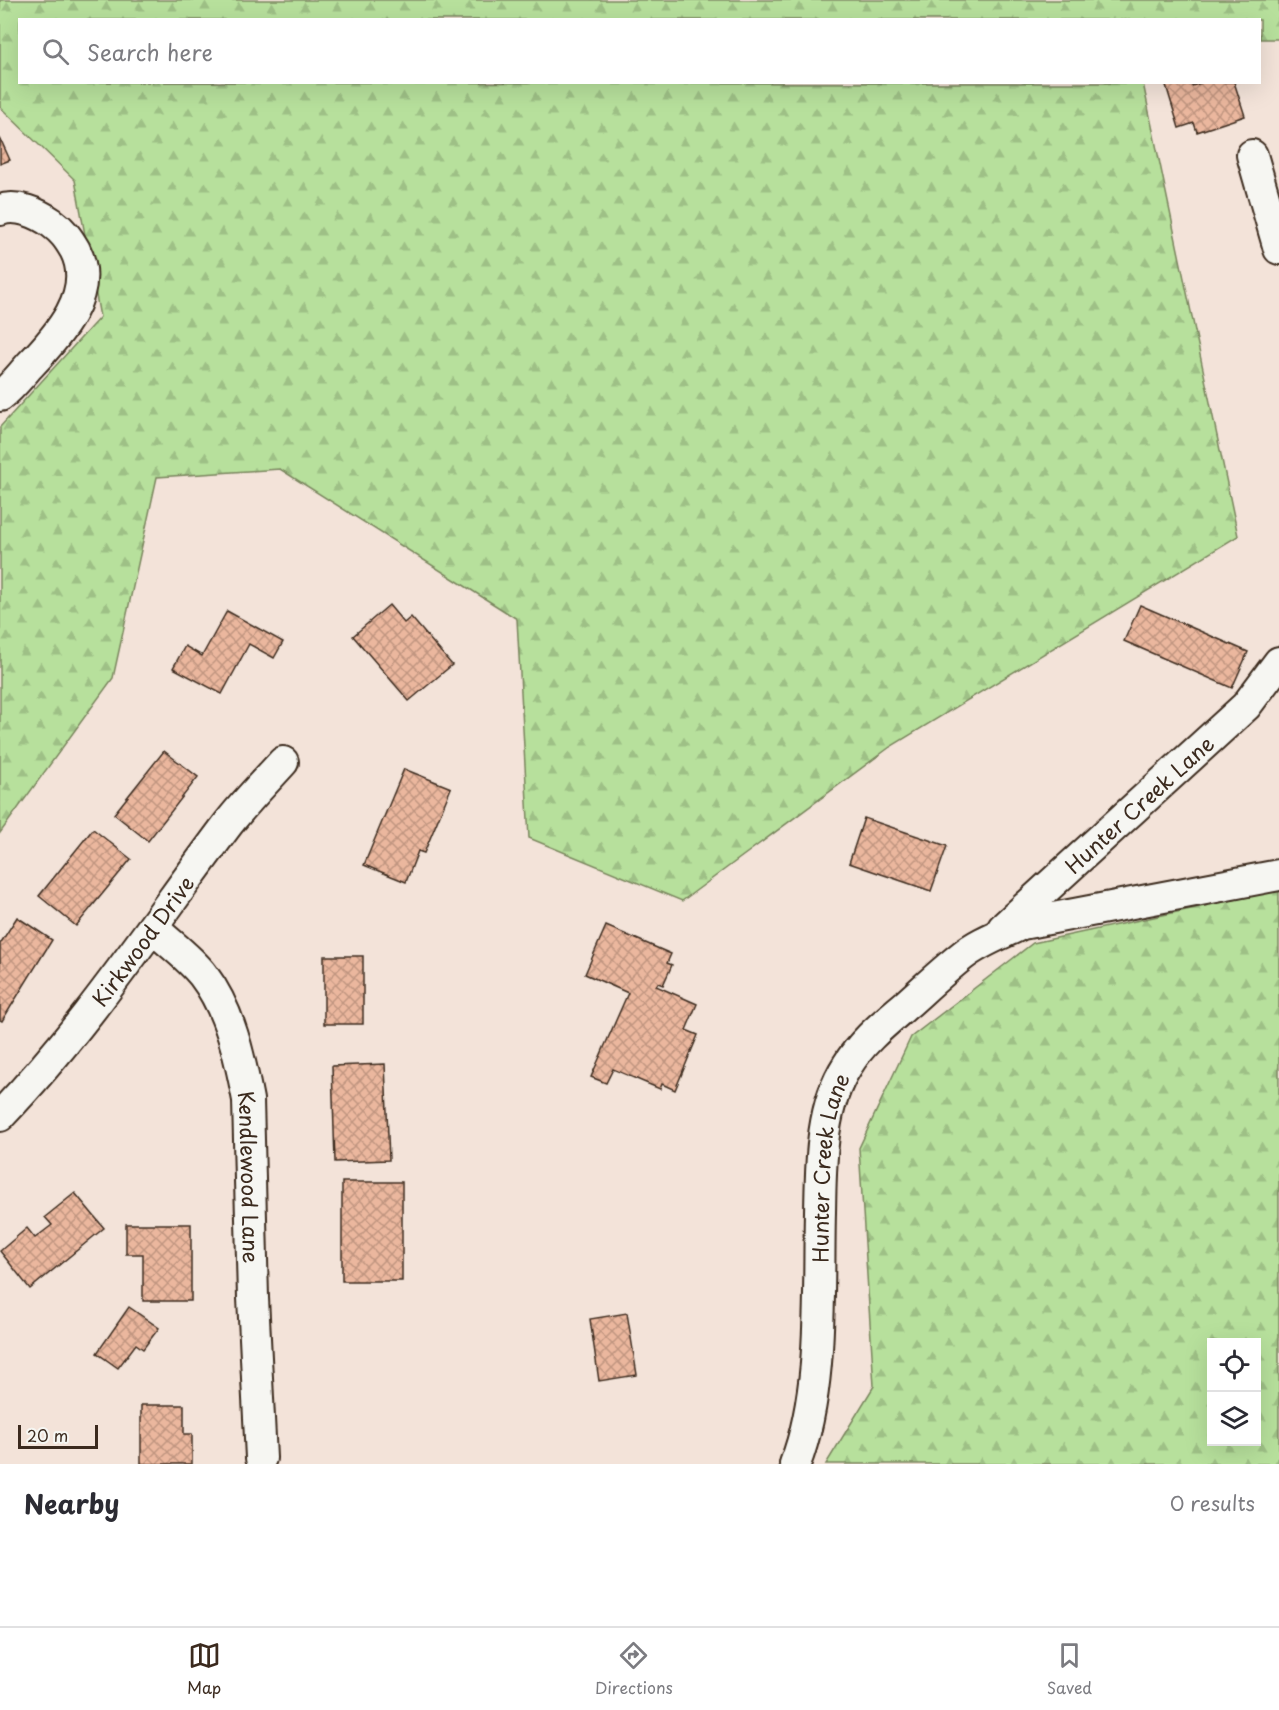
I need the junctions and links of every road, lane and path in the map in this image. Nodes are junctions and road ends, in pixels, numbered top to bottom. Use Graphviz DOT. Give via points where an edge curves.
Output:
graph roads {
  1 [pos="1252,155"];
  2 [pos="0,210"];
  3 [pos="1279,249"];
  4 [pos="0,396"];
  5 [pos="1279,662"];
  6 [pos="283,762"];
  7 [pos="1279,875"];
  8 [pos="153,928"];
  9 [pos="992,938"];
  10 [pos="0,1116"];
  11 [pos="261,1458"];
  12 [pos="795,1464"];
  1 -- 3 [label="street"];
  2 -- 4 [label="street" via="38,213 65,232 80,261 80,293 66,322 47,347"];
  5 -- 9 [label="street, Hunter Creek Lane" via="1246,706"];
  6 -- 8 [label="street, Kirkwood Drive" via="230,822"];
  7 -- 9 [label="street, Hunter Creek Lane" via="1022,924"];
  8 -- 10 [label="street, Kirkwood Drive" via="33,1082"];
  8 -- 11 [label="street, Kendlewood Lane" via="203,975 221,1005 242,1068 248,1100"];
  9 -- 12 [label="street, Hunter Creek Lane" via="963,955 866,1041 846,1066 832,1096 821,1161 817,1355"];
}
